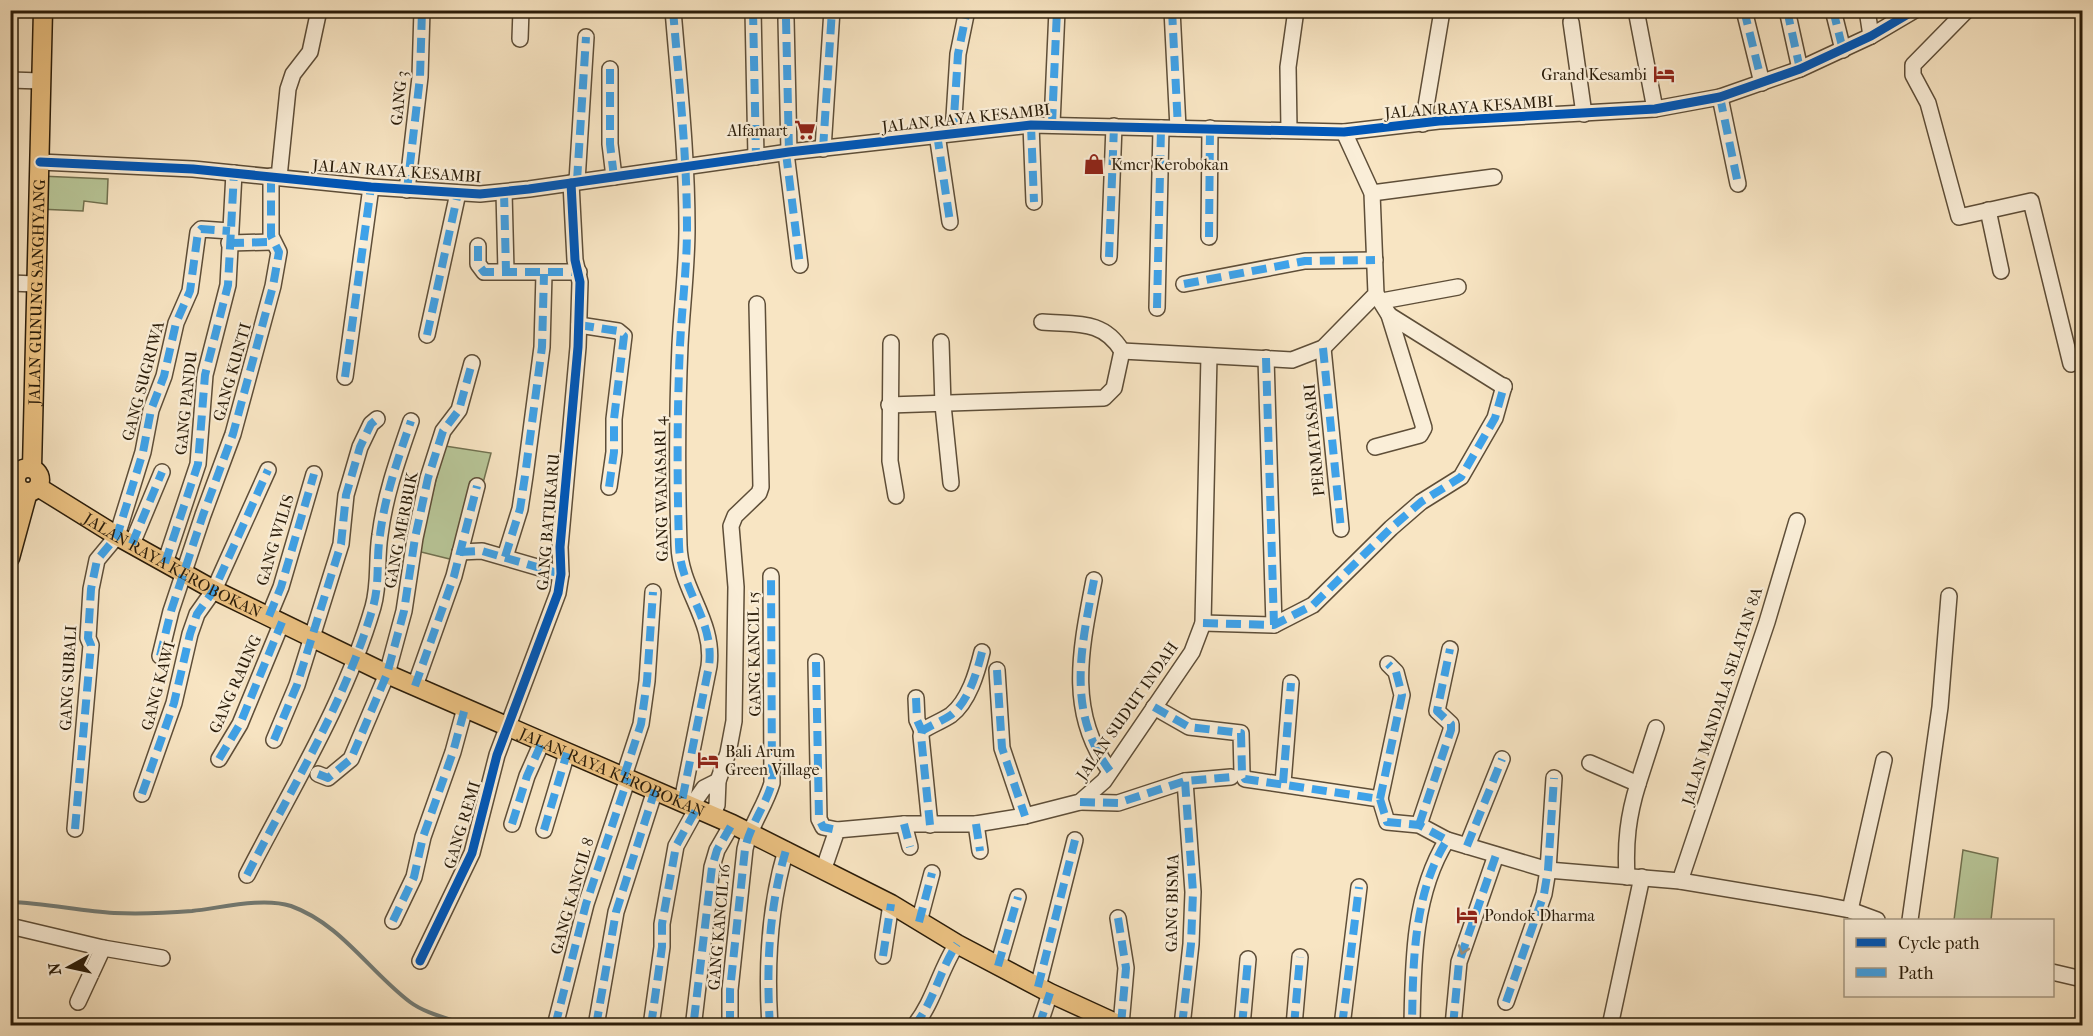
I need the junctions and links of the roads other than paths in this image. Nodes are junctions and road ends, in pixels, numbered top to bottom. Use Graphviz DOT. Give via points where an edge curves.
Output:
graph roads {
  1 [pos="43,10"];
  2 [pos="319,10"];
  3 [pos="422,10"];
  4 [pos="521,10"];
  5 [pos="673,10"];
  6 [pos="753,10"];
  7 [pos="832,10"];
  8 [pos="968,10"];
  9 [pos="1057,10"];
  10 [pos="1172,10"];
  11 [pos="1296,10"];
  12 [pos="1636,10"];
  13 [pos="1744,10"];
  14 [pos="1787,10"];
  15 [pos="1833,10"];
  16 [pos="1867,10"];
  17 [pos="1915,10"];
  18 [pos="1967,10"];
  19 [pos="1442,11"];
  20 [pos="786,19"];
  21 [pos="1571,22"];
  22 [pos="1871,36"];
  23 [pos="586,37"];
  24 [pos="520,39"];
  25 [pos="1843,50"];
  26 [pos="610,69"];
  27 [pos="1800,69"];
  28 [pos="10,80"];
  29 [pos="41,81"];
  30 [pos="1762,83"];
  31 [pos="1720,97"];
  32 [pos="1655,109"];
  33 [pos="1584,114"];
  34 [pos="1052,124"];
  35 [pos="1423,124"];
  36 [pos="1031,125"];
  37 [pos="1114,126"];
  38 [pos="1161,128"];
  39 [pos="1178,128"];
  40 [pos="1210,128"];
  41 [pos="1289,129"];
  42 [pos="1344,132"];
  43 [pos="953,133"];
  44 [pos="937,134"];
  45 [pos="823,149"];
  46 [pos="787,153"];
  47 [pos="756,157"];
  48 [pos="39,162"];
  49 [pos="684,168"];
  50 [pos="234,173"];
  51 [pos="275,176"];
  52 [pos="614,177"];
  53 [pos="1494,177"];
  54 [pos="574,182"];
  55 [pos="1738,183"];
  56 [pos="371,187"];
  57 [pos="407,190"];
  58 [pos="504,192"];
  59 [pos="458,193"];
  60 [pos="1372,193"];
  61 [pos="1034,202"];
  62 [pos="1988,210"];
  63 [pos="950,222"];
  64 [pos="230,237"];
  65 [pos="1209,237"];
  66 [pos="272,242"];
  67 [pos="478,246"];
  68 [pos="1108,257"];
  69 [pos="1375,260"];
  70 [pos="800,265"];
  71 [pos="506,271"];
  72 [pos="2001,271"];
  73 [pos="579,272"];
  74 [pos="544,274"];
  75 [pos="10,283"];
  76 [pos="36,284"];
  77 [pos="1184,284"];
  78 [pos="1458,287"];
  79 [pos="1379,298"];
  80 [pos="757,304"];
  81 [pos="1157,308"];
  82 [pos="1389,315"];
  83 [pos="1042,322"];
  84 [pos="579,325"];
  85 [pos="427,335"];
  86 [pos="941,342"];
  87 [pos="891,343"];
  88 [pos="1323,348"];
  89 [pos="1122,351"];
  90 [pos="1209,356"];
  91 [pos="1266,358"];
  92 [pos="472,363"];
  93 [pos="2071,364"];
  94 [pos="345,377"];
  95 [pos="889,405"];
  96 [pos="943,405"];
  97 [pos="377,419"];
  98 [pos="411,421"];
  99 [pos="1375,447"];
  100 [pos="268,470"];
  101 [pos="20,472"];
  102 [pos="162,472"];
  103 [pos="314,474"];
  104 [pos="951,483"];
  105 [pos="477,486"];
  106 [pos="609,487"];
  107 [pos="33,489"];
  108 [pos="896,496"];
  109 [pos="1797,521"];
  110 [pos="1341,529"];
  111 [pos="14,531"];
  112 [pos="125,540"];
  113 [pos="460,552"];
  114 [pos="505,557"];
  115 [pos="10,558"];
  116 [pos="165,563"];
  117 [pos="184,574"];
  118 [pos="561,574"];
  119 [pos="771,576"];
  120 [pos="1094,580"];
  121 [pos="214,590"];
  122 [pos="653,592"];
  123 [pos="1949,596"];
  124 [pos="276,619"];
  125 [pos="1203,623"];
  126 [pos="1274,625"];
  127 [pos="313,636"];
  128 [pos="1450,649"];
  129 [pos="982,652"];
  130 [pos="160,656"];
  131 [pos="357,659"];
  132 [pos="816,662"];
  133 [pos="1388,664"];
  134 [pos="997,670"];
  135 [pos="387,674"];
  136 [pos="1291,683"];
  137 [pos="415,686"];
  138 [pos="916,698"];
  139 [pos="1154,707"];
  140 [pos="465,708"];
  141 [pos="1656,728"];
  142 [pos="922,731"];
  143 [pos="506,733"];
  144 [pos="274,740"];
  145 [pos="542,742"];
  146 [pos="567,753"];
  147 [pos="219,759"];
  148 [pos="1502,759"];
  149 [pos="1884,760"];
  150 [pos="1590,763"];
  151 [pos="1110,771"];
  152 [pos="318,774"];
  153 [pos="626,777"];
  154 [pos="1230,777"];
  155 [pos="1554,778"];
  156 [pos="718,781"];
  157 [pos="1185,781"];
  158 [pos="1283,783"];
  159 [pos="1638,784"];
  160 [pos="142,794"];
  161 [pos="653,797"];
  162 [pos="1380,799"];
  163 [pos="1092,802"];
  164 [pos="695,807"];
  165 [pos="1025,816"];
  166 [pos="512,824"];
  167 [pos="930,825"];
  168 [pos="1419,825"];
  169 [pos="75,829"];
  170 [pos="544,830"];
  171 [pos="837,833"];
  172 [pos="742,835"];
  173 [pos="1075,840"];
  174 [pos="1448,840"];
  175 [pos="1467,846"];
  176 [pos="784,855"];
  177 [pos="1496,855"];
  178 [pos="827,861"];
  179 [pos="1548,870"];
  180 [pos="932,873"];
  181 [pos="247,875"];
  182 [pos="1635,877"];
  183 [pos="1680,881"];
  184 [pos="1359,887"];
  185 [pos="1018,897"];
  186 [pos="891,904"];
  187 [pos="1850,910"];
  188 [pos="1118,918"];
  189 [pos="1872,919"];
  190 [pos="1910,919"];
  191 [pos="393,921"];
  192 [pos="919,922"];
  193 [pos="10,926"];
  194 [pos="957,944"];
  195 [pos="103,948"];
  196 [pos="883,956"];
  197 [pos="1300,957"];
  198 [pos="162,958"];
  199 [pos="1248,959"];
  200 [pos="420,961"];
  201 [pos="998,966"];
  202 [pos="2054,972"];
  203 [pos="2082,979"];
  204 [pos="1044,990"];
  205 [pos="78,1002"];
  206 [pos="1506,1002"];
  207 [pos="693,1020"];
  208 [pos="1121,1025"];
  209 [pos="555,1026"];
  210 [pos="596,1026"];
  211 [pos="651,1026"];
  212 [pos="730,1026"];
  213 [pos="770,1026"];
  214 [pos="914,1026"];
  215 [pos="1039,1026"];
  216 [pos="1182,1026"];
  217 [pos="1242,1026"];
  218 [pos="1294,1026"];
  219 [pos="1342,1026"];
  220 [pos="1412,1026"];
  221 [pos="1453,1026"];
  222 [pos="1610,1026"];
  1 -- 29 [label="main road, JALAN GUNUNG SANGHYANG"];
  2 -- 51 [label="street, GANG KUNTI" via="310,52 293,74 288,89"];
  3 -- 57 [label="street, GANG 3" via="420,77"];
  4 -- 24 [label="street"];
  5 -- 49 [label="street, GANG WANASARI 4"];
  6 -- 47 [label="street"];
  7 -- 45 [label="street"];
  8 -- 43 [label="street" via="958,54"];
  9 -- 34 [label="street"];
  10 -- 39 [label="street"];
  11 -- 41 [label="street" via="1288,67"];
  12 -- 32 [label="street"];
  13 -- 30 [label="street"];
  14 -- 27 [label="street"];
  15 -- 25 [label="street"];
  16 -- 22 [label="street"];
  17 -- 22 [label="street, JALAN RAYA KESAMBI"];
  18 -- 62 [label="street" via="1912,70 1928,103 1959,217"];
  19 -- 35 [label="street"];
  20 -- 46 [label="street"];
  21 -- 33 [label="street"];
  22 -- 25 [label="street, JALAN RAYA KESAMBI"];
  23 -- 54 [label="street, GANG BATUKARU"];
  25 -- 27 [label="street, JALAN RAYA KESAMBI"];
  26 -- 52 [label="street"];
  27 -- 30 [label="street, JALAN RAYA KESAMBI"];
  28 -- 29 [label="street"];
  29 -- 48 [label="main road, JALAN GUNUNG SANGHYANG"];
  30 -- 31 [label="street, JALAN RAYA KESAMBI"];
  31 -- 32 [label="street, JALAN RAYA KESAMBI"];
  31 -- 55 [label="street"];
  32 -- 33 [label="street, JALAN RAYA KESAMBI"];
  33 -- 35 [label="street, JALAN RAYA KESAMBI"];
  34 -- 36 [label="street, JALAN RAYA KESAMBI"];
  34 -- 37 [label="street, JALAN RAYA KESAMBI"];
  35 -- 42 [label="street, JALAN RAYA KESAMBI"];
  36 -- 43 [label="street, JALAN RAYA KESAMBI"];
  36 -- 61 [label="street"];
  37 -- 38 [label="street, JALAN RAYA KESAMBI"];
  37 -- 68 [label="street"];
  38 -- 39 [label="street, JALAN RAYA KESAMBI"];
  38 -- 81 [label="street"];
  39 -- 40 [label="street, JALAN RAYA KESAMBI"];
  40 -- 41 [label="street, JALAN RAYA KESAMBI"];
  40 -- 65 [label="street"];
  41 -- 42 [label="street, JALAN RAYA KESAMBI"];
  42 -- 60 [label="street"];
  43 -- 44 [label="street, JALAN RAYA KESAMBI"];
  44 -- 45 [label="street, JALAN RAYA KESAMBI"];
  44 -- 63 [label="street"];
  45 -- 46 [label="street, JALAN RAYA KESAMBI"];
  46 -- 47 [label="street, JALAN RAYA KESAMBI"];
  46 -- 70 [label="street"];
  47 -- 49 [label="street, JALAN RAYA KESAMBI"];
  48 -- 50 [label="street, JALAN RAYA KESAMBI"];
  48 -- 76 [label="main road, JALAN GUNUNG SANGHYANG"];
  49 -- 52 [label="street, JALAN RAYA KESAMBI"];
  49 -- 164 [label="street, GANG WANASARI 4" via="687,265 677,413 680,568 704,622 711,655"];
  50 -- 51 [label="street, JALAN RAYA KESAMBI"];
  50 -- 64 [label="street, GANG PANDU"];
  51 -- 56 [label="street, JALAN RAYA KESAMBI"];
  51 -- 66 [label="street, GANG KUNTI"];
  52 -- 54 [label="street, JALAN RAYA KESAMBI"];
  53 -- 60 [label="street"];
  54 -- 58 [label="street, JALAN RAYA KESAMBI"];
  54 -- 73 [label="street, GANG BATUKARU" via="575,260"];
  56 -- 57 [label="street, JALAN RAYA KESAMBI"];
  56 -- 94 [label="street"];
  57 -- 59 [label="street, JALAN RAYA KESAMBI"];
  58 -- 59 [label="street, JALAN RAYA KESAMBI"];
  58 -- 71 [label="street"];
  59 -- 85 [label="street"];
  60 -- 69 [label="street"];
  62 -- 72 [label="street"];
  62 -- 93 [label="street" via="2031,201"];
  64 -- 66 [label="street"];
  64 -- 112 [label="street, GANG SUGRIWA" via="201,229 198,232 190,291 176,323 151,411"];
  64 -- 116 [label="street, GANG PANDU" via="228,285 205,375 198,464"];
  66 -- 117 [label="street, GANG KUNTI" via="278,248 279,259 262,333 233,434"];
  67 -- 71 [label="street" via="480,270"];
  69 -- 77 [label="street" via="1305,261"];
  69 -- 79 [label="street"];
  71 -- 74 [label="street"];
  73 -- 74 [label="street"];
  73 -- 84 [label="street, GANG BATUKARU"];
  74 -- 114 [label="street" via="542,347 525,476"];
  75 -- 76 [label="street"];
  76 -- 101 [label="main road, JALAN GUNUNG SANGHYANG"];
  78 -- 79 [label="street"];
  79 -- 82 [label="street"];
  79 -- 88 [label="street"];
  80 -- 156 [label="street" via="760,487 730,526 736,587 736,683 728,753"];
  82 -- 99 [label="street" via="1424,428 1420,435"];
  82 -- 126 [label="street" via="1504,387 1495,418 1461,477 1421,502 1312,605"];
  83 -- 89 [label="street" via="1101,327"];
  84 -- 106 [label="street" via="618,331 624,336"];
  84 -- 118 [label="street, GANG BATUKARU"];
  86 -- 96 [label="street"];
  87 -- 95 [label="street"];
  88 -- 91 [label="street" via="1292,360"];
  88 -- 110 [label="street, PERMATASARI"];
  89 -- 90 [label="street"];
  89 -- 96 [label="street" via="1114,388 1104,398"];
  90 -- 91 [label="street"];
  90 -- 125 [label="street, JALAN SUDUT INDAH"];
  91 -- 126 [label="street"];
  92 -- 135 [label="street, GANG MERBUK" via="459,410 443,431 428,478 414,538 404,611"];
  95 -- 96 [label="street"];
  95 -- 108 [label="street" via="890,461"];
  96 -- 104 [label="street"];
  97 -- 127 [label="street" via="367,430 352,471 341,544"];
  98 -- 131 [label="street" via="389,482 379,542 379,583"];
  100 -- 121 [label="street, GANG KAWI"];
  101 -- 107 [label="main road, JALAN GUNUNG SANGHYANG" via="40,478"];
  102 -- 112 [label="street"];
  103 -- 124 [label="street, GANG WILIS" via="281,587"];
  105 -- 113 [label="street"];
  107 -- 111 [label="main road"];
  107 -- 112 [label="main road, JALAN RAYA KEROBOKAN"];
  109 -- 183 [label="street, JALAN MANDALA SELATAN 8A"];
  111 -- 115 [label="main road"];
  112 -- 116 [label="main road, JALAN RAYA KEROBOKAN"];
  112 -- 169 [label="street, GANG SUBALI" via="97,560 91,589 91,645"];
  113 -- 114 [label="street" via="482,551"];
  113 -- 137 [label="street"];
  114 -- 118 [label="street"];
  116 -- 117 [label="main road, JALAN RAYA KEROBOKAN"];
  117 -- 121 [label="main road, JALAN RAYA KEROBOKAN"];
  117 -- 130 [label="street, GANG KUNTI"];
  118 -- 143 [label="street, GANG BATUKARU" via="558,593"];
  119 -- 172 [label="street, GANG KANCIL 15" via="772,783 765,806"];
  120 -- 151 [label="street" via="1084,639 1081,696 1086,729"];
  121 -- 124 [label="main road, JALAN RAYA KEROBOKAN"];
  121 -- 160 [label="street, GANG KAWI" via="197,614 173,708"];
  122 -- 153 [label="street, GANG KANCIL 8" via="641,724"];
  123 -- 190 [label="street" via="1940,707"];
  124 -- 127 [label="main road, JALAN RAYA KEROBOKAN"];
  124 -- 147 [label="street, GANG RAUNG" via="238,728"];
  125 -- 126 [label="street"];
  125 -- 139 [label="street, JALAN SUDUT INDAH" via="1192,652"];
  127 -- 131 [label="main road, JALAN RAYA KEROBOKAN"];
  127 -- 144 [label="street"];
  128 -- 168 [label="street" via="1437,711 1451,730"];
  129 -- 142 [label="street" via="976,676 960,705"];
  131 -- 135 [label="main road, JALAN RAYA KEROBOKAN"];
  131 -- 181 [label="street" via="304,771"];
  132 -- 171 [label="street" via="819,819 823,827"];
  133 -- 162 [label="street" via="1396,672 1402,695"];
  134 -- 165 [label="street" via="1002,748"];
  135 -- 137 [label="main road, JALAN RAYA KEROBOKAN"];
  135 -- 152 [label="street, GANG MERBUK" via="351,759 328,778"];
  136 -- 158 [label="street"];
  137 -- 140 [label="main road, JALAN RAYA KEROBOKAN"];
  138 -- 142 [label="street"];
  139 -- 151 [label="street, JALAN SUDUT INDAH"];
  139 -- 158 [label="street" via="1189,727 1241,733 1243,777"];
  140 -- 143 [label="main road, JALAN RAYA KEROBOKAN"];
  140 -- 191 [label="street" via="423,837 414,878"];
  141 -- 159 [label="street"];
  142 -- 167 [label="street"];
  143 -- 145 [label="main road, JALAN RAYA KEROBOKAN"];
  143 -- 200 [label="street, GANG REMI" via="471,853"];
  145 -- 146 [label="main road, JALAN RAYA KEROBOKAN"];
  145 -- 166 [label="street"];
  146 -- 153 [label="main road, JALAN RAYA KEROBOKAN"];
  146 -- 170 [label="street"];
  148 -- 175 [label="street"];
  149 -- 187 [label="street"];
  150 -- 159 [label="street"];
  151 -- 163 [label="street, JALAN SUDUT INDAH" via="1089,796"];
  153 -- 161 [label="main road, JALAN RAYA KEROBOKAN"];
  153 -- 209 [label="street, GANG KANCIL 8" via="585,904"];
  154 -- 157 [label="street"];
  155 -- 179 [label="street"];
  156 -- 164 [label="street" via="704,788"];
  156 -- 164 [label="street" via="717,805"];
  157 -- 163 [label="street" via="1118,803"];
  157 -- 216 [label="street, GANG BISMA" via="1191,844 1191,944"];
  158 -- 162 [label="street"];
  159 -- 182 [label="street" via="1625,842"];
  161 -- 164 [label="main road, JALAN RAYA KEROBOKAN"];
  161 -- 210 [label="street" via="616,912"];
  162 -- 168 [label="street" via="1387,822"];
  163 -- 165 [label="street, JALAN SUDUT INDAH"];
  164 -- 172 [label="main road, JALAN RAYA KEROBOKAN"];
  164 -- 211 [label="street" via="676,846 662,924"];
  165 -- 167 [label="street, JALAN SUDUT INDAH" via="978,836"];
  167 -- 171 [label="street, JALAN SUDUT INDAH" via="907,835"];
  168 -- 174 [label="street"];
  171 -- 178 [label="street"];
  172 -- 176 [label="main road, JALAN RAYA KEROBOKAN"];
  172 -- 207 [label="street, GANG KANCIL 15" via="719,847 709,883"];
  172 -- 212 [label="street, GANG KANCIL 16"];
  173 -- 204 [label="street" via="1053,927"];
  174 -- 175 [label="street"];
  174 -- 220 [label="street" via="1437,856 1417,929"];
  175 -- 177 [label="street"];
  176 -- 178 [label="main road, JALAN RAYA KEROBOKAN"];
  176 -- 213 [label="street" via="769,939"];
  177 -- 179 [label="street"];
  177 -- 221 [label="street, one-way" via="1459,962"];
  178 -- 186 [label="main road, JALAN RAYA KEROBOKAN"];
  179 -- 182 [label="street"];
  179 -- 206 [label="street" via="1544,894"];
  180 -- 192 [label="street"];
  182 -- 183 [label="street"];
  182 -- 222 [label="street"];
  183 -- 187 [label="street"];
  184 -- 219 [label="street"];
  185 -- 201 [label="street"];
  186 -- 192 [label="main road, JALAN RAYA KEROBOKAN"];
  186 -- 196 [label="street"];
  187 -- 189 [label="street"];
  188 -- 208 [label="street" via="1126,968"];
  192 -- 194 [label="main road, JALAN RAYA KEROBOKAN"];
  193 -- 195 [label="street"];
  194 -- 201 [label="main road, JALAN RAYA KEROBOKAN"];
  194 -- 214 [label="street"];
  195 -- 198 [label="street"];
  195 -- 205 [label="street"];
  197 -- 218 [label="street"];
  199 -- 217 [label="street"];
  201 -- 204 [label="main road, JALAN RAYA KEROBOKAN"];
  202 -- 203 [label="street"];
  204 -- 208 [label="main road, JALAN RAYA KEROBOKAN"];
  204 -- 215 [label="street"];
}
